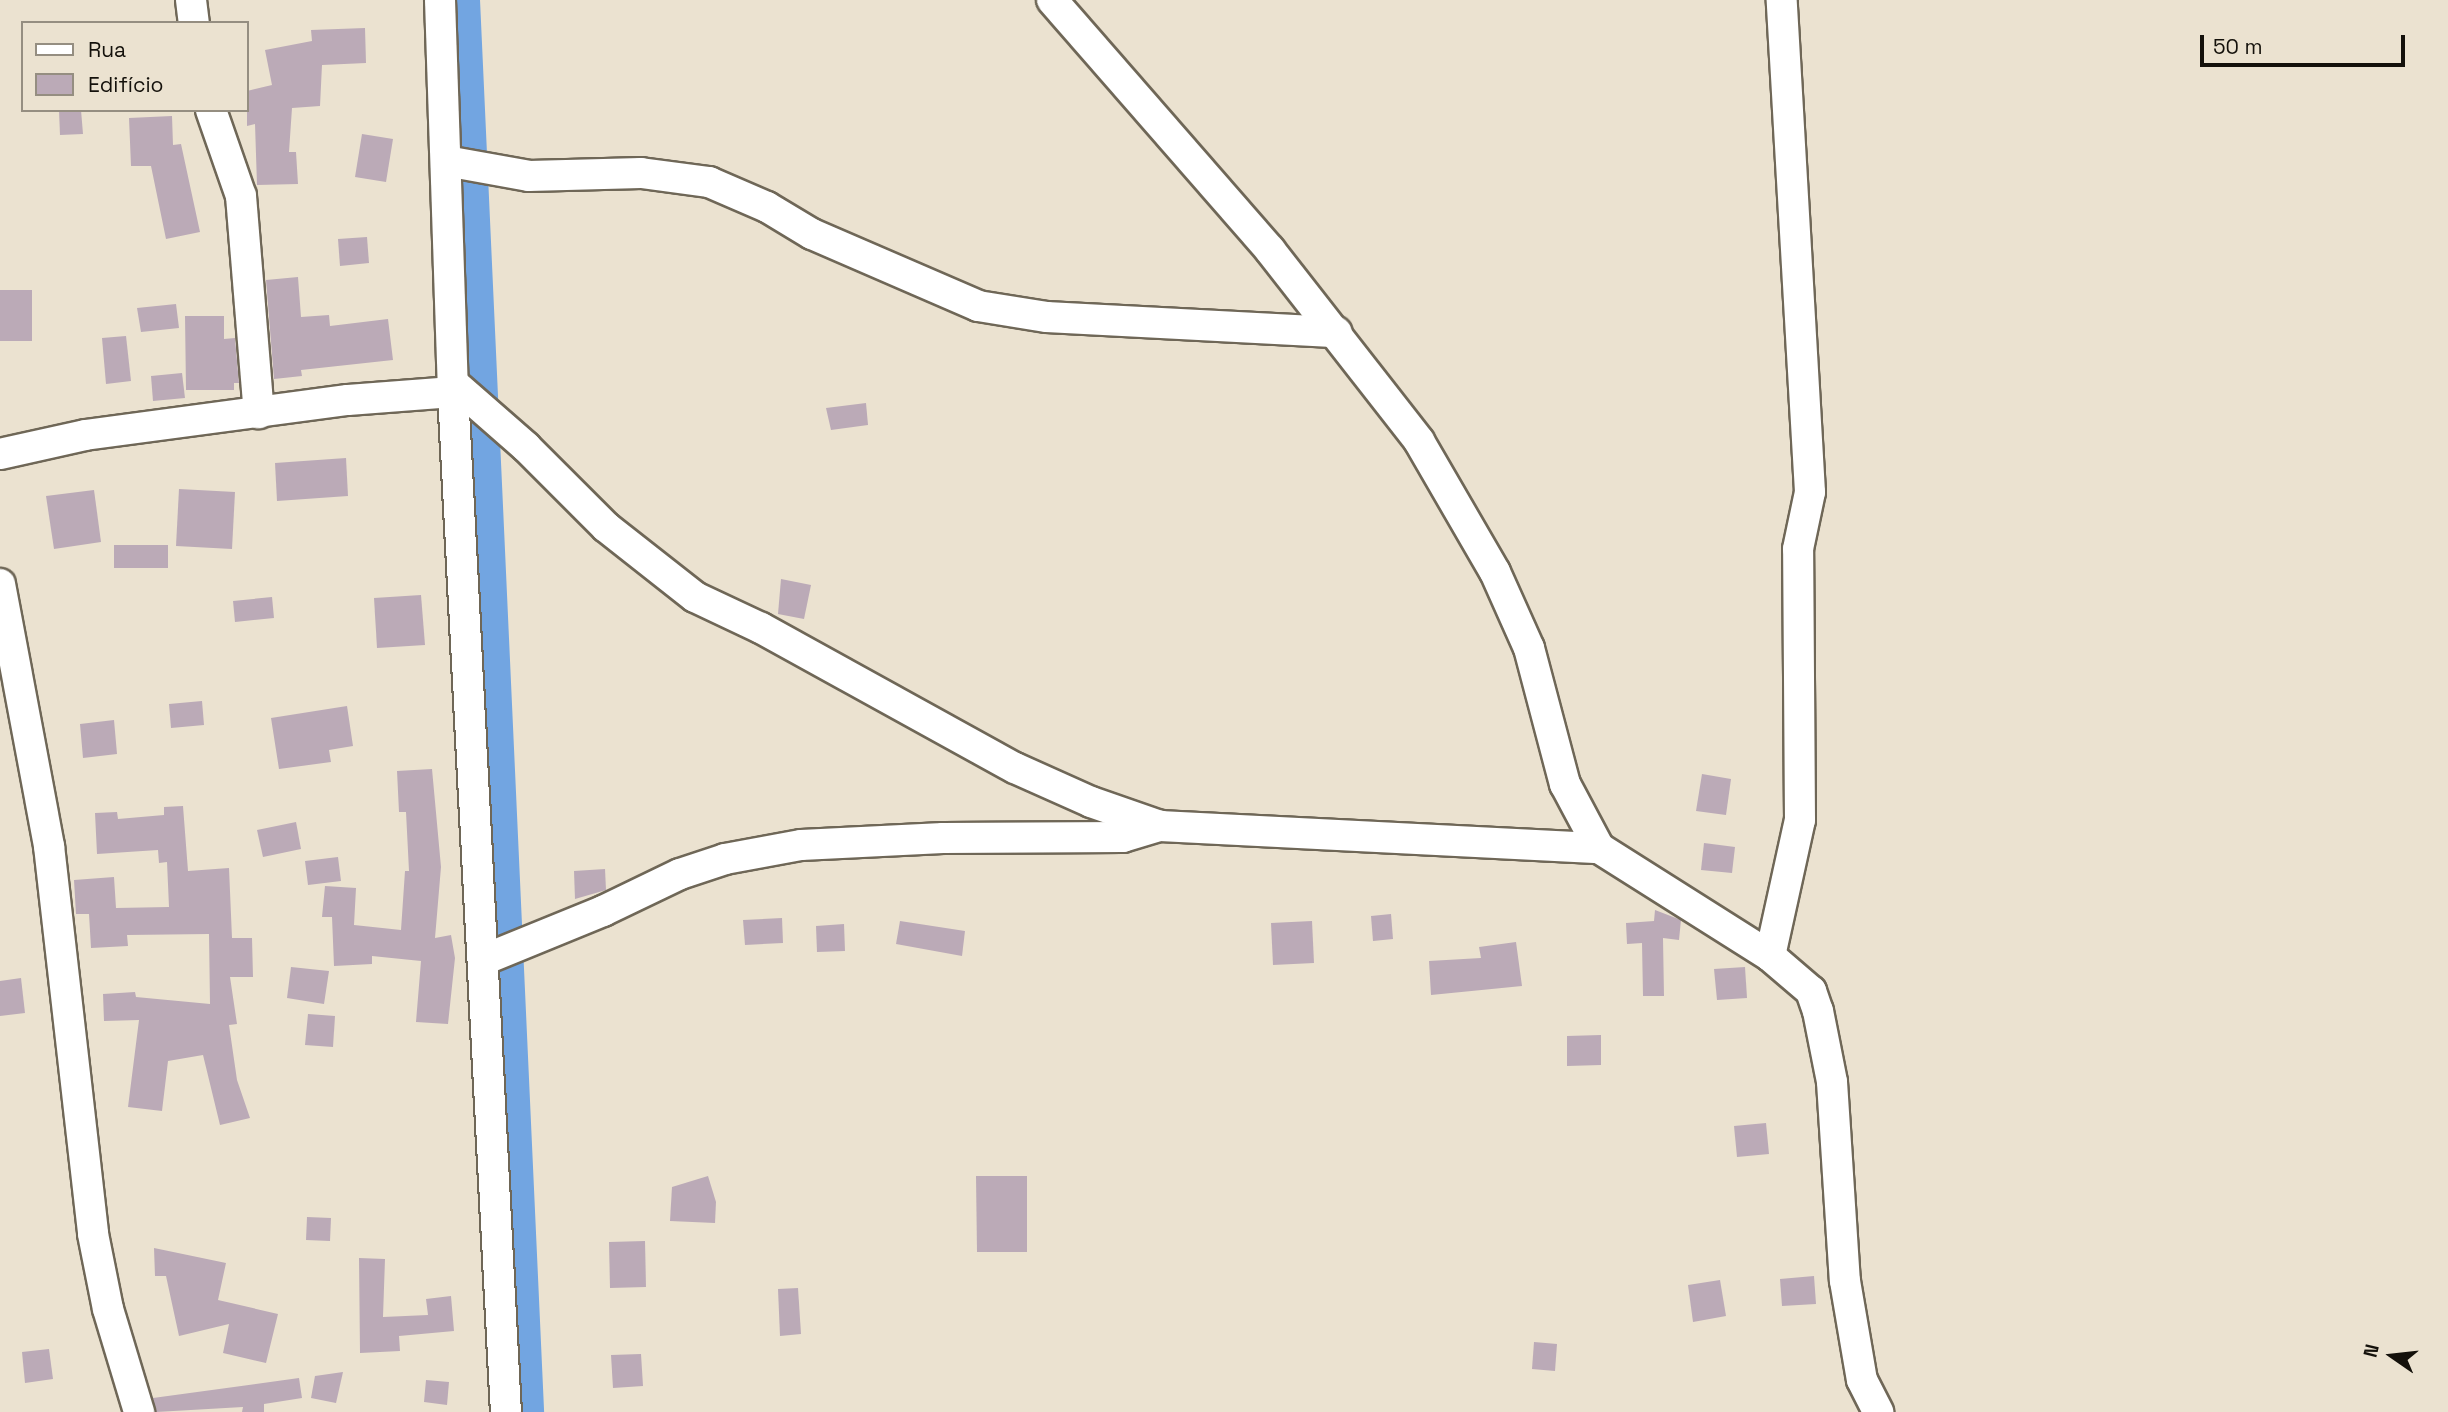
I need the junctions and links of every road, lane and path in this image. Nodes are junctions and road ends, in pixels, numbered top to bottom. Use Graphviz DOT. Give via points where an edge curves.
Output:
graph roads {
  1 [pos="191,0"];
  2 [pos="440,0"];
  3 [pos="1052,0"];
  4 [pos="1782,0"];
  5 [pos="194,21"];
  6 [pos="212,112"];
  7 [pos="446,161"];
  8 [pos="1336,332"];
  9 [pos="453,387"];
  10 [pos="259,413"];
  11 [pos="0,454"];
  12 [pos="0,584"];
  13 [pos="1160,826"];
  14 [pos="1600,848"];
  15 [pos="1770,956"];
  16 [pos="483,960"];
  17 [pos="139,1412"];
  18 [pos="506,1412"];
  19 [pos="1878,1412"];
  1 -- 5 [label="street"];
  2 -- 7 [label="street"];
  3 -- 8 [label="street"];
  4 -- 15 [label="street" via="1810,492 1798,549 1800,820"];
  6 -- 10 [label="street" via="241,196"];
  7 -- 8 [label="street" via="529,176 641,173 709,183 767,206 812,234 978,306 1047,317"];
  7 -- 9 [label="street"];
  8 -- 14 [label="street" via="1419,441 1494,572 1529,648 1565,784"];
  9 -- 10 [label="street"];
  9 -- 13 [label="street" via="526,447 606,527 695,597 761,628 1015,768 1091,803"];
  9 -- 16 [label="street"];
  10 -- 11 [label="street" via="85,435"];
  12 -- 17 [label="street" via="49,846 93,1234 108,1309"];
  13 -- 14 [label="street"];
  13 -- 16 [label="street" via="1123,837 800,845 725,859"];
  14 -- 15 [label="street"];
  15 -- 19 [label="street" via="1811,991 1818,1011 1832,1082 1845,1281 1862,1380"];
  16 -- 18 [label="street"];
}
